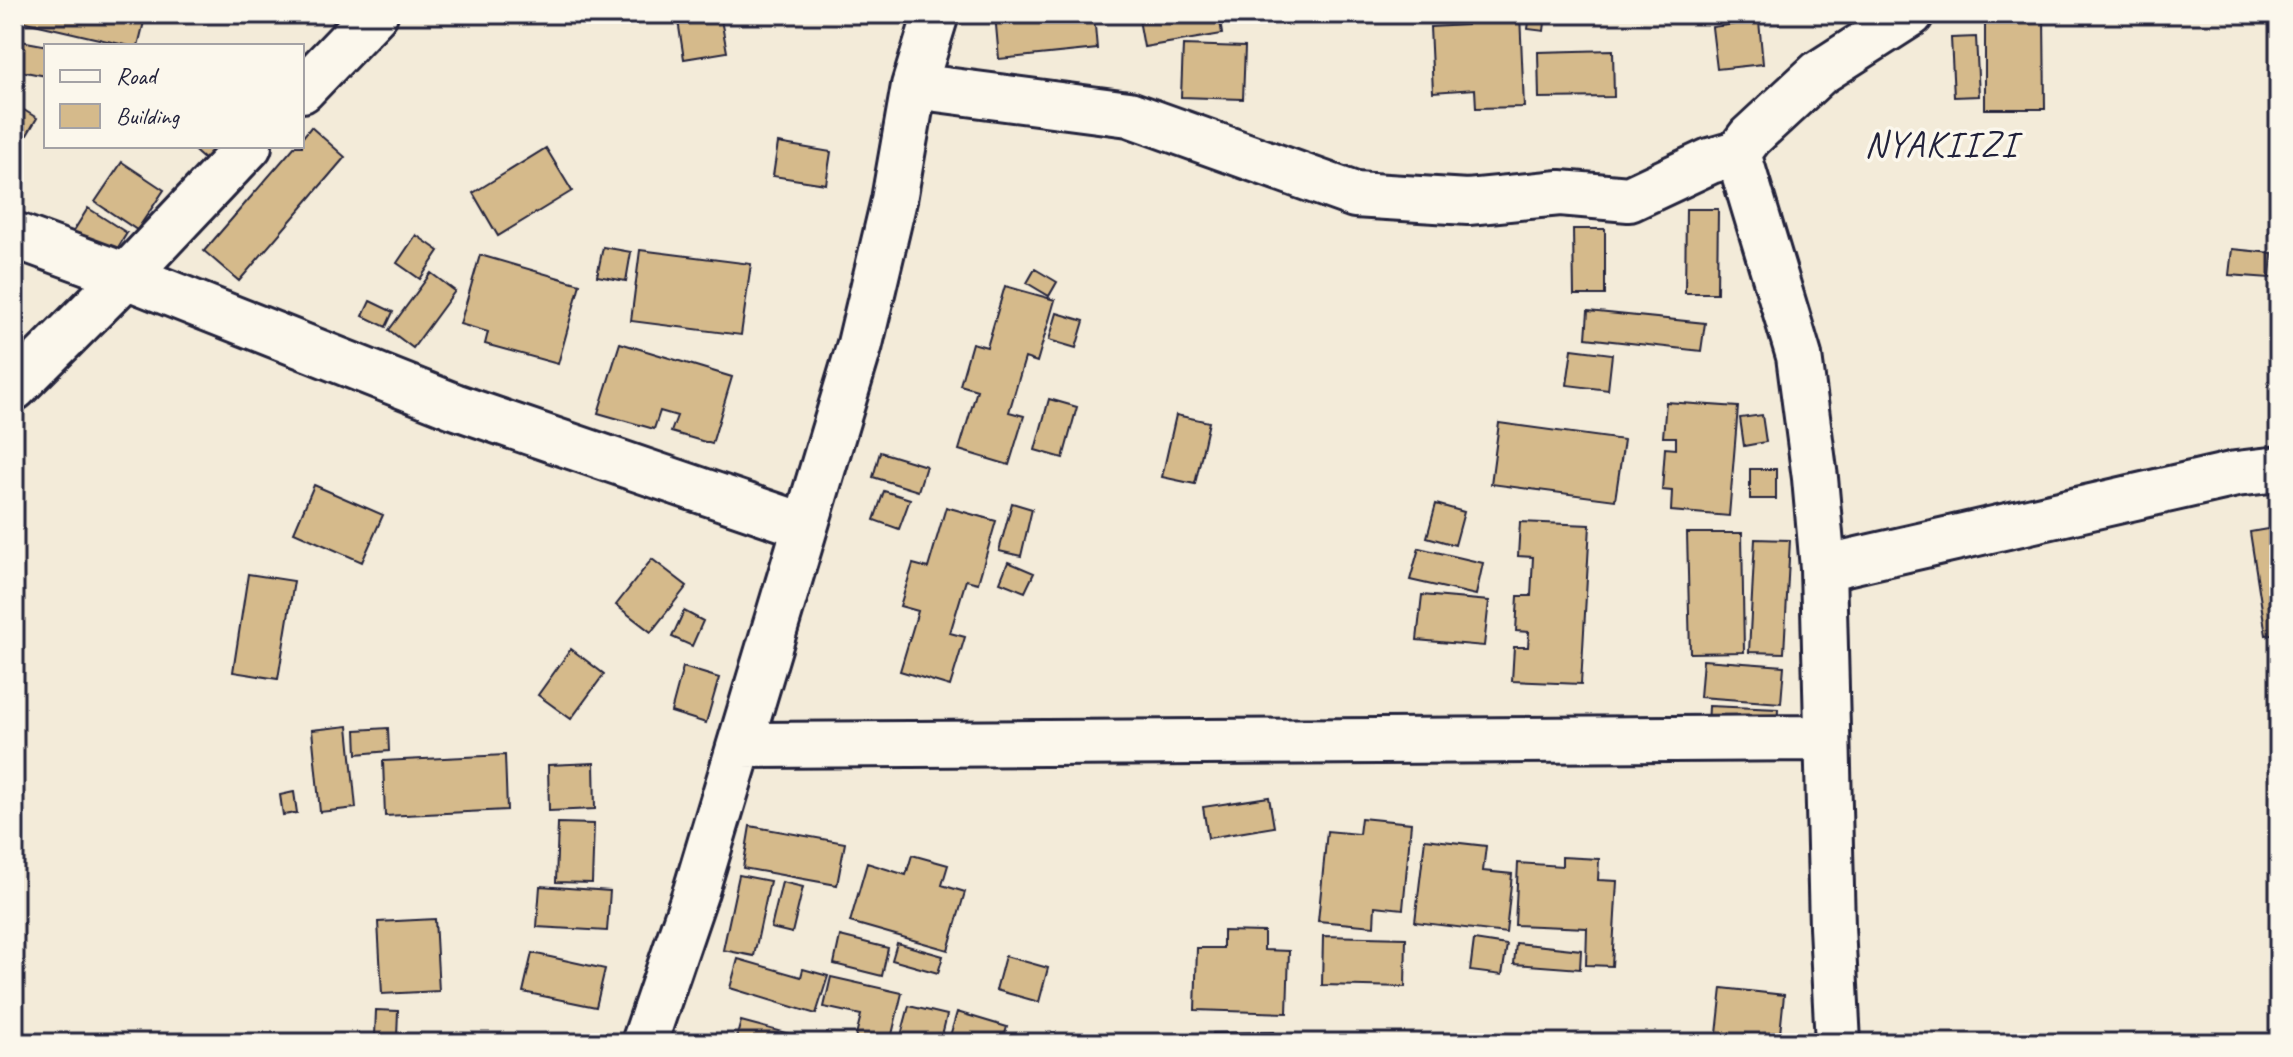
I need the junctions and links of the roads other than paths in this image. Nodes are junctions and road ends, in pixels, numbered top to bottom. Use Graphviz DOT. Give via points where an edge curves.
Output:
graph roads {
  1 [pos="375,14"];
  2 [pos="936,14"];
  3 [pos="1911,14"];
  4 [pos="914,86"];
  5 [pos="304,88"];
  6 [pos="247,148"];
  7 [pos="1738,153"];
  8 [pos="14,235"];
  9 [pos="126,276"];
  10 [pos="14,388"];
  11 [pos="2279,469"];
  12 [pos="805,526"];
  13 [pos="1823,568"];
  14 [pos="1827,738"];
  15 [pos="741,745"];
  16 [pos="644,1043"];
  17 [pos="1838,1043"];
  1 -- 5 [label="street"];
  2 -- 4 [label="street"];
  3 -- 7 [label="street" via="1819,73"];
  4 -- 7 [label="street" via="1129,114 1355,195 1468,202 1560,193 1629,199"];
  4 -- 12 [label="street" via="860,344"];
  6 -- 9 [label="street"];
  7 -- 13 [label="street" via="1799,356"];
  8 -- 9 [label="street"];
  9 -- 10 [label="street"];
  9 -- 12 [label="street" via="454,406"];
  11 -- 13 [label="street" via="2236,474"];
  12 -- 15 [label="street"];
  13 -- 14 [label="street"];
  14 -- 15 [label="street"];
  14 -- 17 [label="street"];
  15 -- 16 [label="street"];
}
